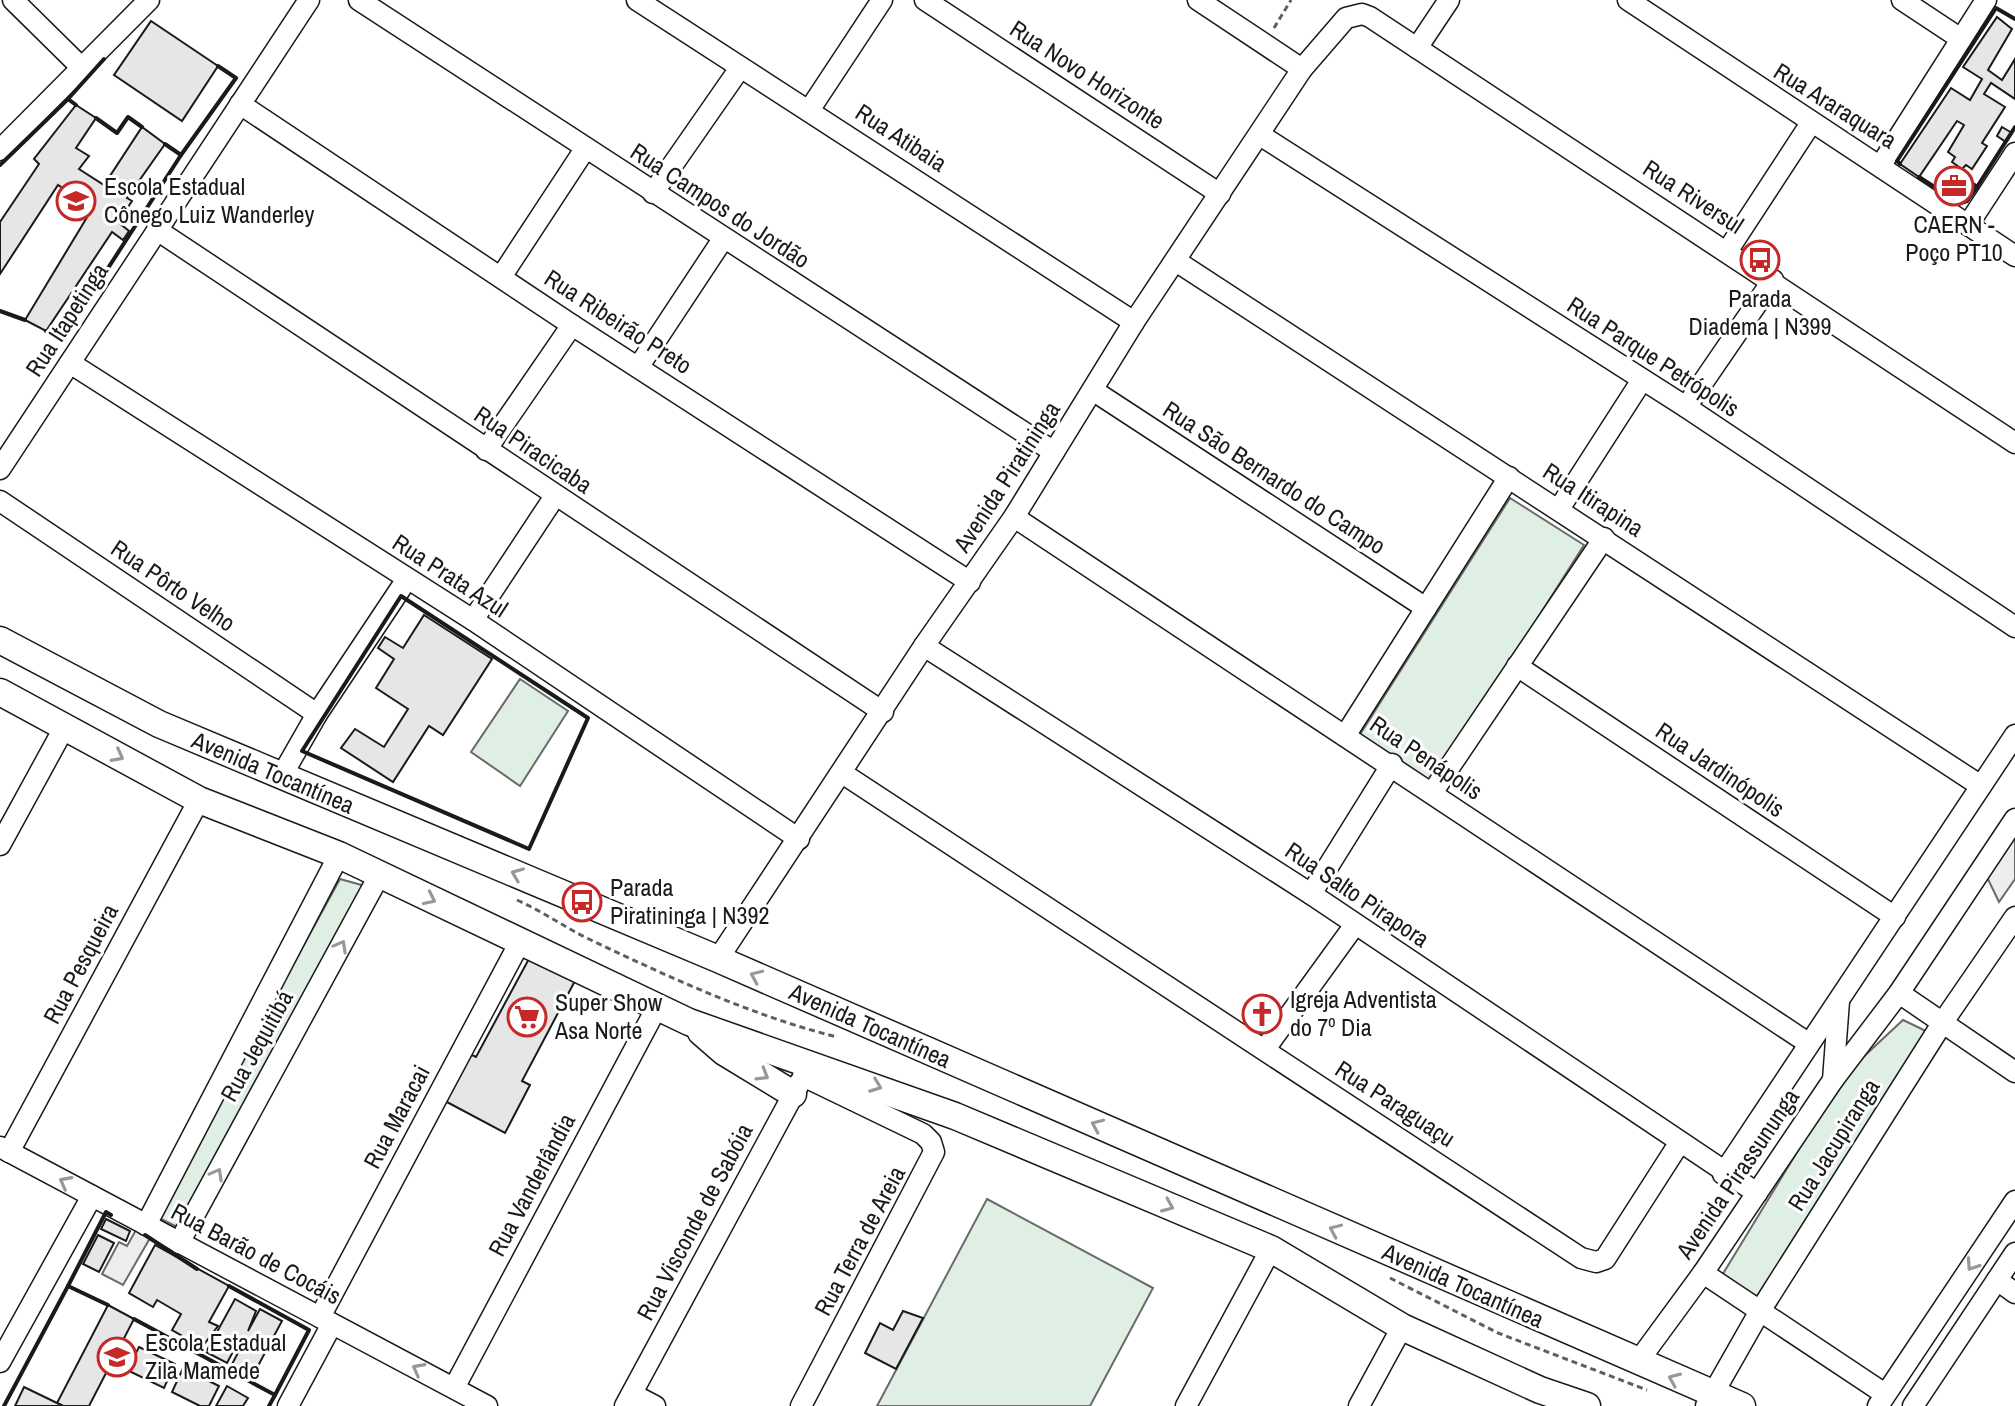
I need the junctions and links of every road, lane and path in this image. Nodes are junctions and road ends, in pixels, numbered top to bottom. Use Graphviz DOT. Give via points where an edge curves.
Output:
graph roads {
  1 [pos="13,0"];
  2 [pos="149,0"];
  3 [pos="309,0"];
  4 [pos="359,0"];
  5 [pos="637,0"];
  6 [pos="882,0"];
  7 [pos="925,0"];
  8 [pos="1198,0"];
  9 [pos="1291,0"];
  10 [pos="1449,0"];
  11 [pos="1902,0"];
  12 [pos="1986,0"];
  13 [pos="1637,3"];
  14 [pos="1338,24"];
  15 [pos="1961,39"];
  16 [pos="1265,43"];
  17 [pos="1417,48"];
  18 [pos="82,68"];
  19 [pos="740,68"];
  20 [pos="1302,69"];
  21 [pos="240,104"];
  22 [pos="810,109"];
  23 [pos="1811,123"];
  24 [pos="1260,135"];
  25 [pos="585,149"];
  26 [pos="0,150"];
  27 [pos="2015,153"];
  28 [pos="1881,165"];
  29 [pos="653,193"];
  30 [pos="1220,194"];
  31 [pos="1968,225"];
  32 [pos="157,230"];
  33 [pos="723,239"];
  34 [pos="1728,250"];
  35 [pos="2015,256"];
  36 [pos="1176,261"];
  37 [pos="501,277"];
  38 [pos="1773,280"];
  39 [pos="1134,322"];
  40 [pos="572,325"];
  41 [pos="70,363"];
  42 [pos="639,366"];
  43 [pos="1642,380"];
  44 [pos="1094,391"];
  45 [pos="1686,407"];
  46 [pos="2015,443"];
  47 [pos="486,450"];
  48 [pos="1054,452"];
  49 [pos="0,469"];
  50 [pos="1509,477"];
  51 [pos="555,496"];
  52 [pos="0,501"];
  53 [pos="1559,509"];
  54 [pos="1014,517"];
  55 [pos="1604,538"];
  56 [pos="407,579"];
  57 [pos="970,582"];
  58 [pos="1426,608"];
  59 [pos="473,620"];
  60 [pos="2015,627"];
  61 [pos="0,640"];
  62 [pos="924,646"];
  63 [pos="1517,666"];
  64 [pos="0,692"];
  65 [pos="883,712"];
  66 [pos="317,714"];
  67 [pos="64,728"];
  68 [pos="2015,735"];
  69 [pos="1345,736"];
  70 [pos="1392,764"];
  71 [pos="842,773"];
  72 [pos="281,777"];
  73 [pos="1981,786"];
  74 [pos="1432,793"];
  75 [pos="199,800"];
  76 [pos="2015,819"];
  77 [pos="799,839"];
  78 [pos="0,845"];
  79 [pos="339,855"];
  80 [pos="380,874"];
  81 [pos="1311,894"];
  82 [pos="506,895"];
  83 [pos="1895,917"];
  84 [pos="2015,917"];
  85 [pos="1354,926"];
  86 [pos="520,942"];
  87 [pos="718,959"];
  88 [pos="1899,993"];
  89 [pos="1839,999"];
  90 [pos="657,1007"];
  91 [pos="689,1022"];
  92 [pos="1943,1022"];
  93 [pos="838,1037"];
  94 [pos="1808,1043"];
  95 [pos="1265,1049"];
  96 [pos="2015,1072"];
  97 [pos="802,1077"];
  98 [pos="1833,1080"];
  99 [pos="1680,1142"];
  100 [pos="4,1150"];
  101 [pos="1723,1174"];
  102 [pos="1757,1193"];
  103 [pos="92,1196"];
  104 [pos="2015,1201"];
  105 [pos="146,1225"];
  106 [pos="179,1243"];
  107 [pos="1271,1249"];
  108 [pos="2015,1253"];
  109 [pos="1703,1273"];
  110 [pos="1381,1274"];
  111 [pos="1997,1280"];
  112 [pos="2015,1293"];
  113 [pos="1760,1311"];
  114 [pos="326,1320"];
  115 [pos="1402,1327"];
  116 [pos="8,1329"];
  117 [pos="0,1362"];
  118 [pos="1637,1363"];
  119 [pos="454,1388"];
  120 [pos="1657,1393"];
  121 [pos="629,1400"];
  122 [pos="1709,1400"];
  123 [pos="1881,1400"];
  124 [pos="1544,1401"];
  125 [pos="288,1406"];
  126 [pos="487,1406"];
  127 [pos="655,1406"];
  128 [pos="801,1406"];
  129 [pos="1186,1406"];
  130 [pos="1359,1406"];
  131 [pos="1587,1406"];
  132 [pos="1742,1406"];
  133 [pos="1913,1406"];
  1 -- 18 [label="street"];
  2 -- 18 [label="street"];
  3 -- 21 [label="street, Rua Itapetinga"];
  4 -- 25 [label="street, Rua Campos do Jordão"];
  5 -- 19 [label="street, Rua Atibaia"];
  6 -- 22 [label="street"];
  7 -- 30 [label="street, Rua Novo Horizonte"];
  8 -- 16 [label="street"];
  9 -- 16 [label="path"];
  10 -- 17 [label="street"];
  11 -- 15 [label="street"];
  12 -- 15 [label="street"];
  13 -- 23 [label="street, Rua Araraquara"];
  14 -- 17 [label="street, Rua Riversul" via="1362,14"];
  14 -- 20 [label="street, Avenida Piratininga"];
  15 -- 28 [label="street"];
  16 -- 20 [label="street"];
  17 -- 34 [label="street, Rua Riversul"];
  18 -- 26 [label="street"];
  19 -- 22 [label="street, Rua Atibaia"];
  19 -- 29 [label="street"];
  20 -- 24 [label="street, Avenida Piratininga"];
  21 -- 32 [label="street, Rua Itapetinga"];
  21 -- 37 [label="street, Rua Ribeirão Preto"];
  22 -- 39 [label="street, Rua Atibaia"];
  23 -- 28 [label="street, Rua Araraquara"];
  23 -- 34 [label="street"];
  24 -- 30 [label="street, Avenida Piratininga"];
  24 -- 43 [label="street, Rua Parque Petrópolis"];
  25 -- 29 [label="street, Rua Campos do Jordão"];
  25 -- 37 [label="street"];
  27 -- 31 [label="street"];
  28 -- 31 [label="street, Rua Araraquara"];
  29 -- 33 [label="street, Rua Campos do Jordão"];
  30 -- 36 [label="street, Avenida Piratininga"];
  31 -- 35 [label="street, Rua Araraquara"];
  32 -- 41 [label="street, Rua Itapetinga"];
  32 -- 47 [label="street, Rua Piracicaba"];
  33 -- 42 [label="street"];
  33 -- 48 [label="street, Rua Campos do Jordão"];
  34 -- 38 [label="street, Rua Riversul"];
  36 -- 39 [label="street, Avenida Piratininga"];
  36 -- 50 [label="street, Rua Itirapina"];
  37 -- 40 [label="street, Rua Ribeirão Preto"];
  38 -- 45 [label="street"];
  38 -- 46 [label="street, Rua Riversul"];
  39 -- 44 [label="street, Avenida Piratininga"];
  40 -- 42 [label="street, Rua Ribeirão Preto"];
  40 -- 47 [label="street"];
  41 -- 49 [label="street, Rua Itapetinga"];
  41 -- 56 [label="street, Rua Prata Azul"];
  42 -- 57 [label="street, Rua Ribeirão Preto"];
  43 -- 45 [label="street, Rua Parque Petrópolis"];
  43 -- 53 [label="street"];
  44 -- 48 [label="street, Avenida Piratininga"];
  44 -- 58 [label="street, Rua São Bernardo do Campo"];
  45 -- 60 [label="street, Rua Parque Petrópolis"];
  47 -- 51 [label="street, Rua Piracicaba"];
  48 -- 54 [label="street, Avenida Piratininga"];
  50 -- 53 [label="street, Rua Itirapina"];
  50 -- 58 [label="street"];
  51 -- 59 [label="street"];
  51 -- 65 [label="street, Rua Piracicaba"];
  52 -- 66 [label="street, Rua Pôrto Velho"];
  53 -- 55 [label="street, Rua Itirapina"];
  54 -- 57 [label="street, Avenida Piratininga"];
  54 -- 69 [label="street, Rua Penápolis"];
  55 -- 63 [label="street"];
  55 -- 73 [label="street, Rua Itirapina"];
  56 -- 59 [label="street, Rua Prata Azul"];
  56 -- 66 [label="street"];
  57 -- 62 [label="street, Avenida Piratininga"];
  58 -- 69 [label="street"];
  59 -- 77 [label="street, Rua Prata Azul"];
  61 -- 72 [label="main road, Avenida Tocantínea" via="159,724"];
  62 -- 65 [label="street, Avenida Piratininga"];
  62 -- 81 [label="street, Rua Salto Pirapora"];
  63 -- 74 [label="street"];
  63 -- 83 [label="street, Rua Jardinópolis"];
  64 -- 67 [label="main road, Avenida Tocantínea"];
  65 -- 71 [label="street, Avenida Piratininga"];
  66 -- 72 [label="street"];
  67 -- 75 [label="main road, Avenida Tocantínea, one-way"];
  67 -- 78 [label="street"];
  68 -- 73 [label="street, Avenida Pirassununga"];
  69 -- 70 [label="street, Rua Penápolis"];
  70 -- 74 [label="street, Rua Penápolis"];
  70 -- 81 [label="street"];
  71 -- 77 [label="street, Avenida Piratininga"];
  71 -- 95 [label="street, Rua Paraguaçu"];
  87 -- 72 [label="main road, Avenida Tocantínea, one-way"];
  73 -- 83 [label="street, Avenida Pirassununga"];
  74 -- 94 [label="street, Rua Penápolis"];
  75 -- 79 [label="main road, Avenida Tocantínea"];
  75 -- 100 [label="street, Rua Pesqueira"];
  76 -- 88 [label="street, Rua Jacupiranga"];
  77 -- 87 [label="street, Avenida Piratininga"];
  79 -- 80 [label="main road, Avenida Tocantínea"];
  79 -- 105 [label="street, Rua Jequitibá"];
  80 -- 86 [label="main road, Avenida Tocantínea, one-way"];
  106 -- 80 [label="street, Rua Jequitibá, one-way"];
  81 -- 85 [label="street, Rua Salto Pirapora"];
  82 -- 93 [label="path" via="682,980 774,1019"];
  83 -- 89 [label="street, Avenida Pirassununga"];
  84 -- 92 [label="street, Rua Jacupiranga"];
  85 -- 95 [label="street"];
  85 -- 99 [label="street, Rua Salto Pirapora"];
  86 -- 90 [label="main road, Avenida Tocantínea"];
  86 -- 114 [label="street, Rua Maracai"];
  118 -- 87 [label="main road, Avenida Tocantínea, one-way"];
  88 -- 92 [label="street"];
  88 -- 98 [label="street, Rua Jacupiranga"];
  89 -- 94 [label="street, Avenida Pirassununga"];
  89 -- 98 [label="street, Avenida Pirassununga"];
  90 -- 91 [label="main road, Avenida Tocantínea"];
  90 -- 119 [label="street, Rua Vanderlândia"];
  91 -- 97 [label="main road, Avenida Tocantínea"];
  91 -- 97 [label="main road, one-way" via="724,1052"];
  92 -- 96 [label="street"];
  92 -- 113 [label="street, Rua Jacupiranga"];
  94 -- 101 [label="street, Avenida Pirassununga"];
  95 -- 99 [label="street, Rua Paraguaçu" via="1589,1261 1605,1259"];
  97 -- 107 [label="main road, Avenida Tocantínea, one-way" via="955,1116"];
  97 -- 121 [label="street, Rua Visconde de Sabóia"];
  97 -- 128 [label="street, Rua Terra de Areia" via="923,1134 934,1152"];
  98 -- 102 [label="street, Avenida Pirassununga"];
  99 -- 101 [label="street, Rua Salto Pirapora"];
  103 -- 100 [label="street, Rua Barão de Cocáis, one-way"];
  101 -- 102 [label="street, Rua Salto Pirapora"];
  102 -- 109 [label="street, Avenida Pirassununga"];
  103 -- 105 [label="street, Rua Barão de Cocáis"];
  103 -- 116 [label="street"];
  104 -- 123 [label="street, one-way"];
  105 -- 106 [label="street, Rua Barão de Cocáis"];
  106 -- 114 [label="street, Rua Barão de Cocáis"];
  107 -- 115 [label="main road, Avenida Tocantínea"];
  107 -- 129 [label="street"];
  108 -- 111 [label="street"];
  109 -- 113 [label="street"];
  109 -- 118 [label="street, Avenida Pirassununga"];
  110 -- 120 [label="path" via="1498,1333"];
  111 -- 112 [label="street"];
  111 -- 133 [label="street"];
  113 -- 122 [label="street, Rua Jacupiranga"];
  113 -- 123 [label="street"];
  119 -- 114 [label="street, Rua Barão de Cocáis, one-way"];
  114 -- 125 [label="street, Rua Maracai"];
  115 -- 124 [label="main road, Avenida Tocantínea"];
  115 -- 130 [label="street"];
  116 -- 117 [label="street"];
  122 -- 118 [label="main road, Avenida Tocantínea, one-way"];
  119 -- 126 [label="street, Rua Barão de Cocáis"];
  121 -- 127 [label="street"];
  122 -- 132 [label="main road, Avenida Tocantínea"];
  124 -- 131 [label="main road, Avenida Tocantínea"];
}
